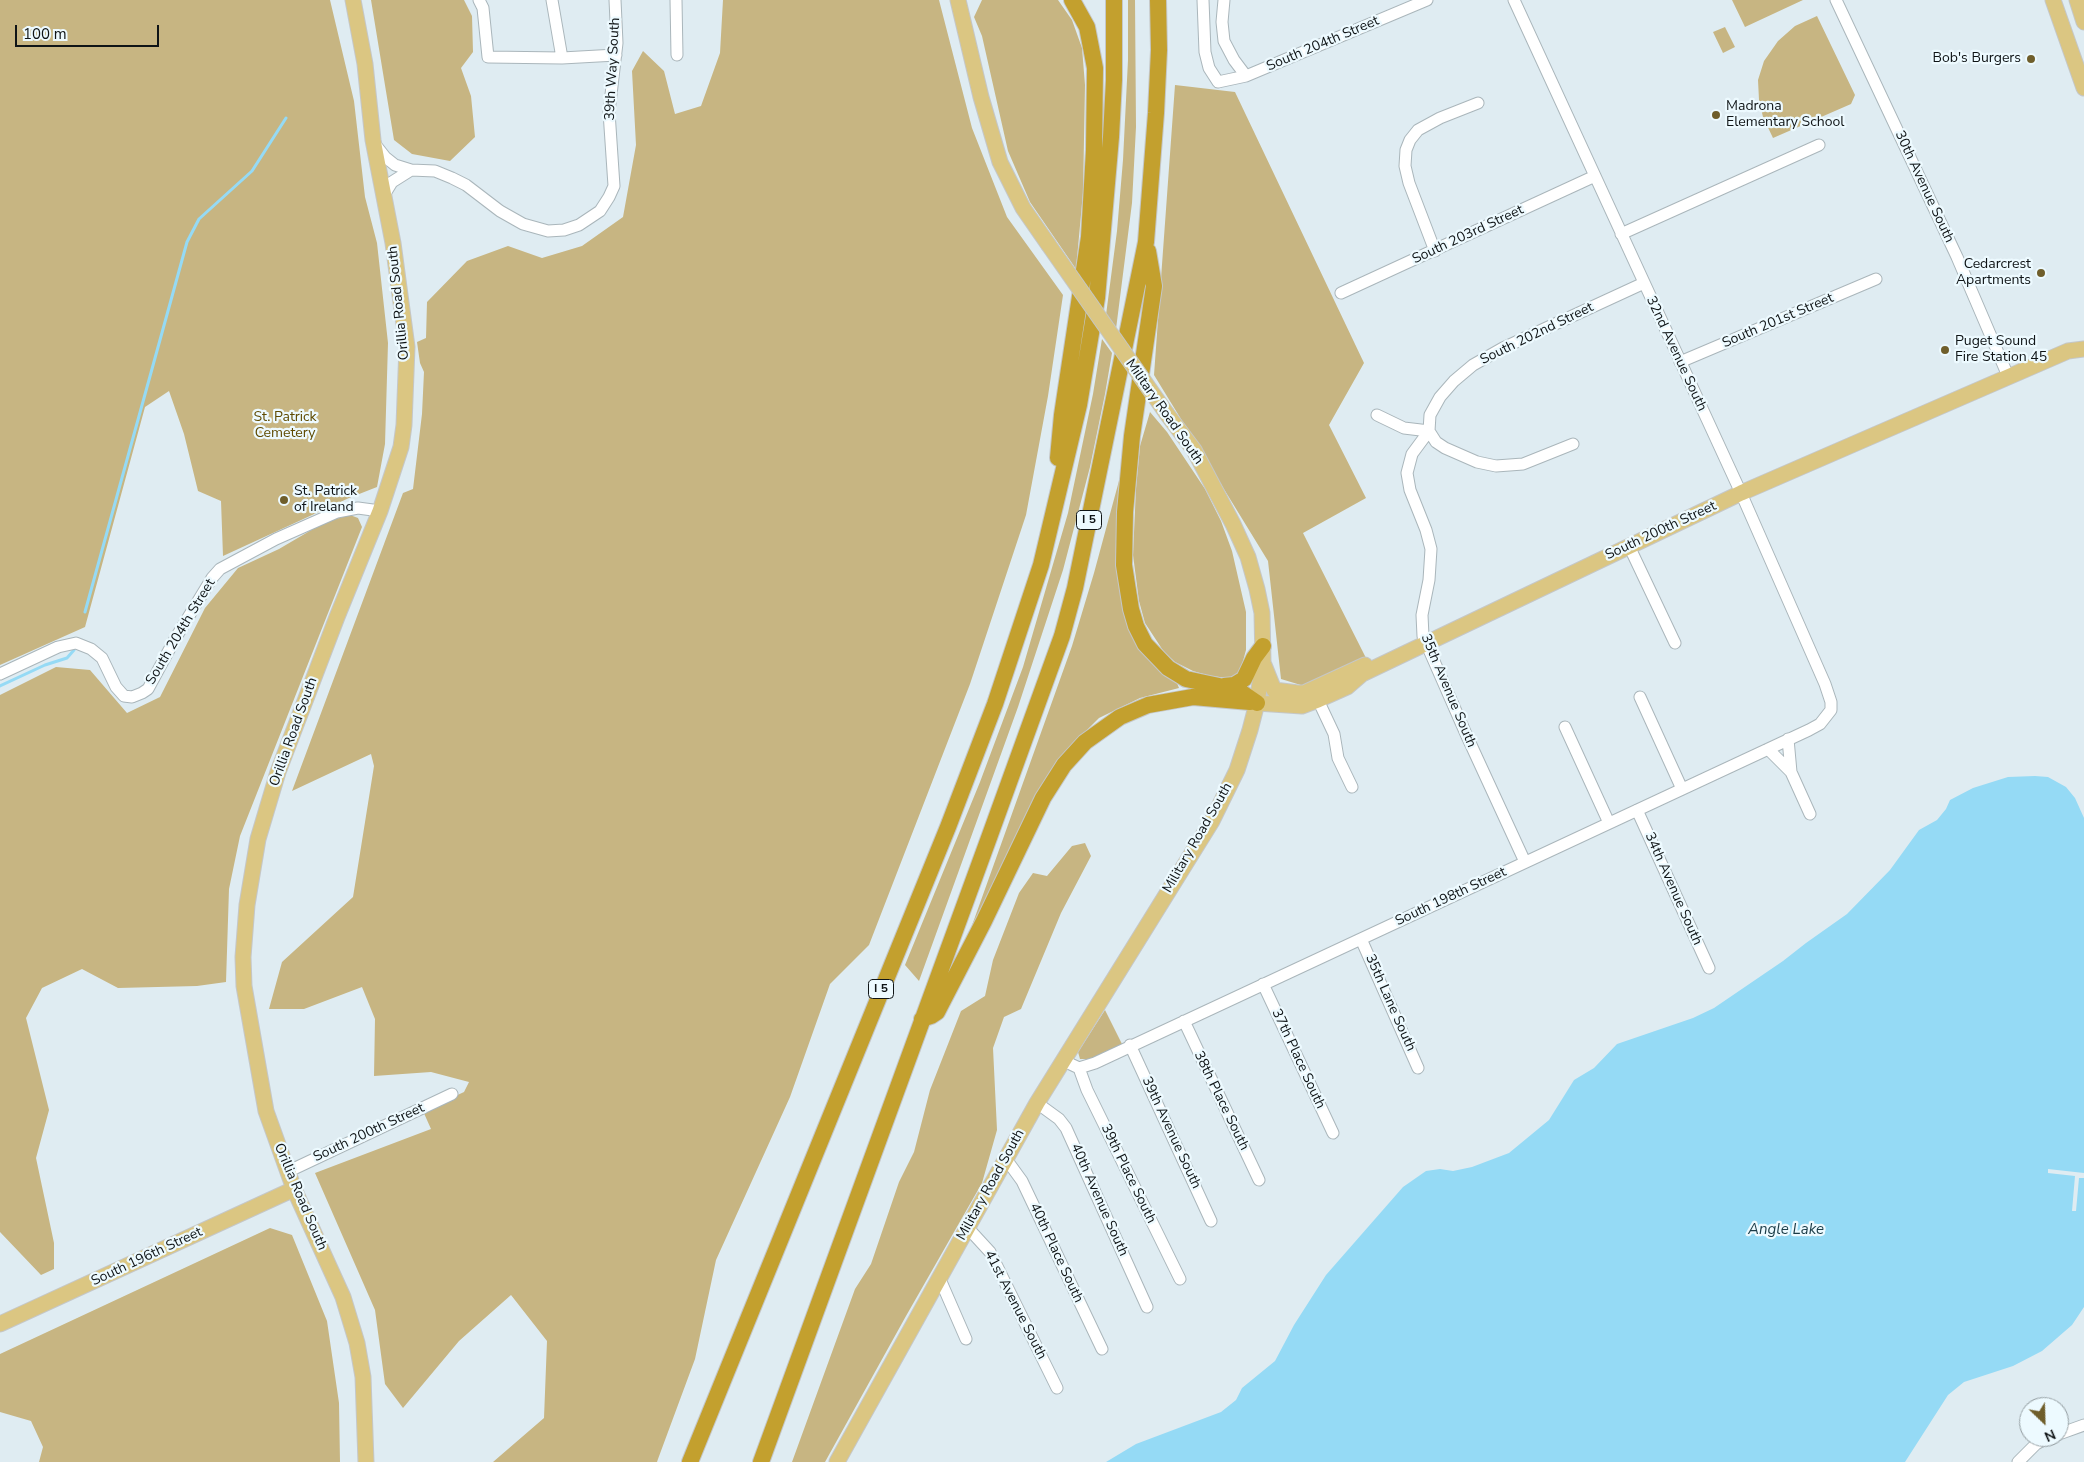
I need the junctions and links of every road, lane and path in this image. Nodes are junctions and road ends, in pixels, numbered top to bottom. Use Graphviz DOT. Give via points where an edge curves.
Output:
graph roads {
  1 [pos="353,0"];
  2 [pos="479,0"];
  3 [pos="552,0"];
  4 [pos="615,0"];
  5 [pos="676,0"];
  6 [pos="958,0"];
  7 [pos="1072,0"];
  8 [pos="1114,0"];
  9 [pos="1158,0"];
  10 [pos="1203,0"];
  11 [pos="1224,0"];
  12 [pos="1427,0"];
  13 [pos="1514,0"];
  14 [pos="1836,0"];
  15 [pos="2053,0"];
  16 [pos="2076,1"];
  17 [pos="2084,22"];
  18 [pos="616,54"];
  19 [pos="678,54"];
  20 [pos="562,58"];
  21 [pos="1246,76"];
  22 [pos="2084,88"];
  23 [pos="1478,103"];
  24 [pos="373,140"];
  25 [pos="1819,145"];
  26 [pos="411,170"];
  27 [pos="1595,176"];
  28 [pos="384,195"];
  29 [pos="1621,234"];
  30 [pos="1146,242"];
  31 [pos="1435,251"];
  32 [pos="1876,279"];
  33 [pos="1644,283"];
  34 [pos="1340,293"];
  35 [pos="2084,338"];
  36 [pos="2084,349"];
  37 [pos="2068,351"];
  38 [pos="1680,362"];
  39 [pos="2008,376"];
  40 [pos="1377,415"];
  41 [pos="1430,430"];
  42 [pos="1573,444"];
  43 [pos="1741,493"];
  44 [pos="1054,510"];
  45 [pos="380,511"];
  46 [pos="1629,546"];
  47 [pos="1426,643"];
  48 [pos="1675,643"];
  49 [pos="1263,654"];
  50 [pos="1383,664"];
  51 [pos="0,674"];
  52 [pos="1224,686"];
  53 [pos="1640,697"];
  54 [pos="1318,700"];
  55 [pos="1257,702"];
  56 [pos="1831,710"];
  57 [pos="1565,728"];
  58 [pos="1788,740"];
  59 [pos="1768,749"];
  60 [pos="1791,772"];
  61 [pos="1352,787"];
  62 [pos="1682,789"];
  63 [pos="1637,810"];
  64 [pos="1810,814"];
  65 [pos="1609,823"];
  66 [pos="1526,862"];
  67 [pos="1361,939"];
  68 [pos="1708,968"];
  69 [pos="1263,984"];
  70 [pos="922,1019"];
  71 [pos="1184,1022"];
  72 [pos="1130,1046"];
  73 [pos="1064,1061"];
  74 [pos="1079,1068"];
  75 [pos="1418,1068"];
  76 [pos="452,1094"];
  77 [pos="1037,1103"];
  78 [pos="1333,1133"];
  79 [pos="1006,1158"];
  80 [pos="287,1172"];
  81 [pos="1259,1180"];
  82 [pos="294,1189"];
  83 [pos="1211,1220"];
  84 [pos="967,1228"];
  85 [pos="939,1277"];
  86 [pos="1180,1279"];
  87 [pos="1147,1307"];
  88 [pos="0,1324"];
  89 [pos="966,1338"];
  90 [pos="1102,1349"];
  91 [pos="1057,1388"];
  92 [pos="2084,1426"];
  93 [pos="2069,1431"];
  94 [pos="2033,1447"];
  95 [pos="366,1462"];
  96 [pos="690,1462"];
  97 [pos="761,1462"];
  98 [pos="837,1462"];
  99 [pos="2018,1462"];
  1 -- 24 [label="main road, Orillia Road South" via="365,64"];
  2 -- 20 [label="street" via="483,8 488,56"];
  3 -- 20 [label="street"];
  4 -- 18 [label="street, 39th Way South"];
  5 -- 19 [label="street"];
  6 -- 49 [label="main road, Military Road South, bridge" via="1000,162 1023,208 1194,450 1248,557 1262,613"];
  7 -- 44 [label="highway" via="1087,27 1095,68 1094,150 1089,237 1062,415"];
  8 -- 44 [label="highway, I 5" via="1111,137 1097,298 1079,405"];
  9 -- 30 [label="highway, I 5" via="1156,113"];
  10 -- 21 [label="street, South 204th Street" via="1205,52 1209,68 1218,82"];
  11 -- 21 [label="street" via="1224,41"];
  12 -- 21 [label="street, South 204th Street"];
  13 -- 27 [label="street, 32nd Avenue South"];
  14 -- 39 [label="street, 30th Avenue South" via="1957,257"];
  15 -- 22 [label="main road"];
  16 -- 17 [label="main road"];
  18 -- 20 [label="street"];
  18 -- 26 [label="street, 39th Way South" via="610,112 614,177 610,197 600,211 579,226 564,230 534,229 511,218 452,178 435,171"];
  23 -- 31 [label="street" via="1418,130 1406,150 1409,183"];
  24 -- 26 [label="street" via="390,161"];
  24 -- 28 [label="main road, Orillia Road South"];
  25 -- 29 [label="street"];
  26 -- 28 [label="street" via="392,182"];
  27 -- 29 [label="street, 32nd Avenue South"];
  27 -- 31 [label="street, South 203rd Street"];
  28 -- 45 [label="main road, Orillia Road South" via="407,347 401,447"];
  29 -- 33 [label="street, 32nd Avenue South"];
  30 -- 52 [label="highway" via="1154,286 1128,472 1123,547 1128,596 1140,635 1159,661 1186,679"];
  30 -- 70 [label="highway, I 5" via="1075,588 1062,636"];
  31 -- 34 [label="street, South 203rd Street"];
  32 -- 38 [label="street, South 201st Street"];
  33 -- 38 [label="street, 32nd Avenue South"];
  33 -- 41 [label="street, South 202nd Street" via="1503,348 1472,366 1440,397 1430,415"];
  35 -- 37 [label="main road, South 200th Street"];
  36 -- 37 [label="main road, South 200th Street"];
  37 -- 39 [label="main road, South 200th Street"];
  38 -- 43 [label="street, 32nd Avenue South"];
  39 -- 43 [label="main road, South 200th Street"];
  40 -- 41 [label="street" via="1404,428"];
  41 -- 42 [label="street" via="1436,442 1445,448 1477,462 1496,466 1523,464"];
  41 -- 47 [label="street, 35th Avenue South" via="1412,454 1407,473 1431,549 1430,580 1421,627"];
  43 -- 46 [label="main road, South 200th Street"];
  43 -- 56 [label="street, 32nd Avenue South" via="1825,684"];
  44 -- 96 [label="highway, I 5" via="1036,583 989,721"];
  45 -- 51 [label="street, South 204th Street" via="358,508 337,512 220,569 142,693 124,696 102,658 92,649 76,643 58,647"];
  45 -- 80 [label="main road, Orillia Road South" via="278,772 258,839 247,905 244,986 264,1102"];
  46 -- 47 [label="main road, South 200th Street"];
  46 -- 48 [label="street"];
  47 -- 50 [label="main road, South 200th Street"];
  47 -- 66 [label="street, 35th Avenue South"];
  49 -- 50 [label="main road" via="1274,690 1298,693 1374,662"];
  49 -- 52 [label="highway" via="1254,658 1244,679"];
  49 -- 55 [label="main road, Military Road South"];
  50 -- 54 [label="main road, South 200th Street" via="1362,674 1347,687"];
  52 -- 55 [label="highway" via="1238,690"];
  53 -- 62 [label="street"];
  54 -- 55 [label="main road, South 200th Street" via="1302,706"];
  54 -- 61 [label="street" via="1334,734 1338,758"];
  55 -- 70 [label="highway" via="1209,697 1162,701 1120,717 1085,742 1064,765 1043,798 937,1012"];
  55 -- 73 [label="main road, Military Road South" via="1237,770 1212,821"];
  56 -- 58 [label="street, South 198th Street" via="1820,724"];
  57 -- 65 [label="street"];
  58 -- 59 [label="street, South 198th Street"];
  58 -- 60 [label="street"];
  59 -- 60 [label="street"];
  59 -- 62 [label="street, South 198th Street"];
  60 -- 64 [label="street"];
  62 -- 63 [label="street, South 198th Street"];
  63 -- 65 [label="street, South 198th Street"];
  63 -- 68 [label="street, 34th Avenue South"];
  65 -- 66 [label="street, South 198th Street"];
  66 -- 67 [label="street, South 198th Street"];
  67 -- 69 [label="street, South 198th Street"];
  67 -- 75 [label="street, 35th Lane South"];
  69 -- 71 [label="street, South 198th Street"];
  69 -- 78 [label="street, 37th Place South"];
  70 -- 97 [label="highway, I 5"];
  71 -- 72 [label="street, South 198th Street"];
  71 -- 81 [label="street, 38th Place South"];
  72 -- 74 [label="street, South 198th Street"];
  72 -- 83 [label="street, 39th Avenue South"];
  73 -- 74 [label="street"];
  73 -- 77 [label="main road, Military Road South"];
  74 -- 86 [label="street, 39th Place South"];
  76 -- 80 [label="street, South 200th Street"];
  77 -- 79 [label="main road, Military Road South"];
  77 -- 87 [label="street, 40th Avenue South" via="1066,1128"];
  79 -- 84 [label="main road, Military Road South"];
  79 -- 90 [label="street, 40th Place South" via="1022,1181"];
  80 -- 82 [label="main road, Orillia Road South"];
  82 -- 88 [label="main road, South 196th Street"];
  82 -- 95 [label="main road, Orillia Road South" via="343,1297 357,1343 363,1377"];
  84 -- 85 [label="main road, Military Road South"];
  84 -- 91 [label="street, 41st Avenue South" via="990,1252"];
  85 -- 89 [label="street"];
  85 -- 98 [label="main road, Military Road South"];
  92 -- 93 [label="street"];
  94 -- 99 [label="street"];
}
